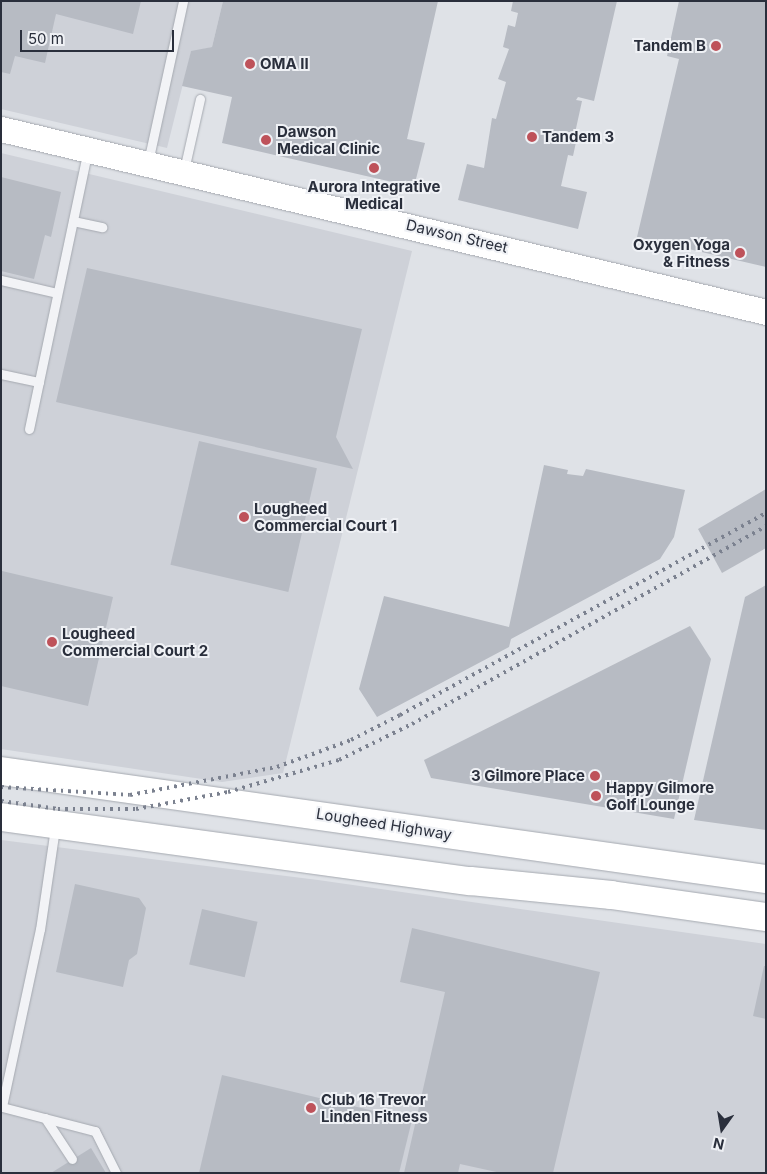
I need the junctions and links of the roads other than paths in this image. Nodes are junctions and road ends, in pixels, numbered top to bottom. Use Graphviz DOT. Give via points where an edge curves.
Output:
graph roads {
  1 [pos="183,1"];
  2 [pos="200,99"];
  3 [pos="1,129"];
  4 [pos="88,150"];
  5 [pos="148,164"];
  6 [pos="184,173"];
  7 [pos="73,221"];
  8 [pos="102,227"];
  9 [pos="1,280"];
  10 [pos="57,293"];
  11 [pos="766,312"];
  12 [pos="1,374"];
  13 [pos="39,382"];
  14 [pos="29,429"];
  15 [pos="1,771"];
  16 [pos="1,817"];
  17 [pos="55,824"];
  18 [pos="766,879"];
  19 [pos="766,917"];
  20 [pos="46,1118"];
  21 [pos="72,1159"];
  22 [pos="116,1173"];
  1 -- 5 [label="lane"];
  2 -- 6 [label="lane"];
  3 -- 4 [label="street, Dawson Street"];
  4 -- 5 [label="street, Dawson Street"];
  4 -- 7 [label="lane"];
  5 -- 6 [label="street, Dawson Street"];
  6 -- 11 [label="street, Dawson Street"];
  7 -- 8 [label="lane"];
  7 -- 10 [label="lane"];
  9 -- 10 [label="lane"];
  10 -- 13 [label="lane"];
  12 -- 13 [label="lane"];
  13 -- 14 [label="lane"];
  15 -- 18 [label="main road, Lougheed Highway"];
  16 -- 17 [label="main road"];
  17 -- 19 [label="main road"];
  17 -- 20 [label="lane" via="40,929 2,1107"];
  20 -- 21 [label="lane"];
  20 -- 22 [label="lane" via="95,1131"];
}
